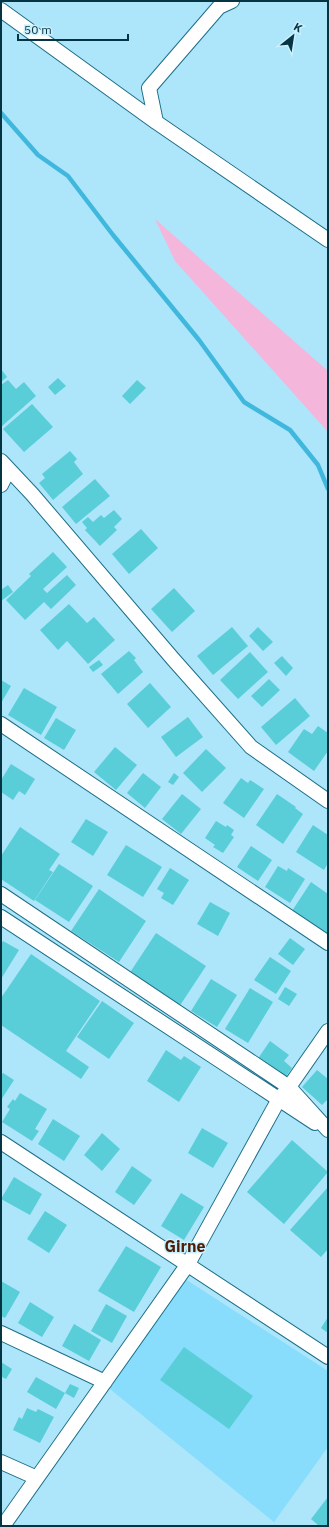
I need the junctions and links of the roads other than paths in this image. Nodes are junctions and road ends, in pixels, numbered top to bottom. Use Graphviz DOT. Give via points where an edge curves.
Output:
graph roads {
  1 [pos="232,1"];
  2 [pos="217,4"];
  3 [pos="1,10"];
  4 [pos="156,122"];
  5 [pos="328,240"];
  6 [pos="5,466"];
  7 [pos="1,485"];
  8 [pos="1,724"];
  9 [pos="328,801"];
  10 [pos="1,894"];
  11 [pos="1,917"];
  12 [pos="328,943"];
  13 [pos="328,1031"];
  14 [pos="289,1087"];
  15 [pos="279,1099"];
  16 [pos="328,1131"];
  17 [pos="1,1142"];
  18 [pos="188,1264"];
  19 [pos="1,1333"];
  20 [pos="328,1357"];
  21 [pos="105,1382"];
  22 [pos="1,1462"];
  23 [pos="37,1478"];
  24 [pos="3,1526"];
  1 -- 2 [label="street"];
  2 -- 4 [label="street" via="149,88"];
  3 -- 4 [label="street"];
  4 -- 5 [label="street"];
  6 -- 7 [label="street"];
  6 -- 9 [label="street" via="251,747"];
  8 -- 12 [label="street"];
  10 -- 14 [label="street"];
  11 -- 15 [label="street"];
  13 -- 14 [label="street"];
  14 -- 15 [label="street"];
  14 -- 16 [label="street"];
  15 -- 16 [label="street"];
  15 -- 18 [label="street"];
  17 -- 18 [label="street"];
  18 -- 20 [label="street"];
  18 -- 21 [label="street"];
  19 -- 21 [label="street"];
  21 -- 23 [label="street"];
  22 -- 23 [label="street"];
  23 -- 24 [label="street"];
}
